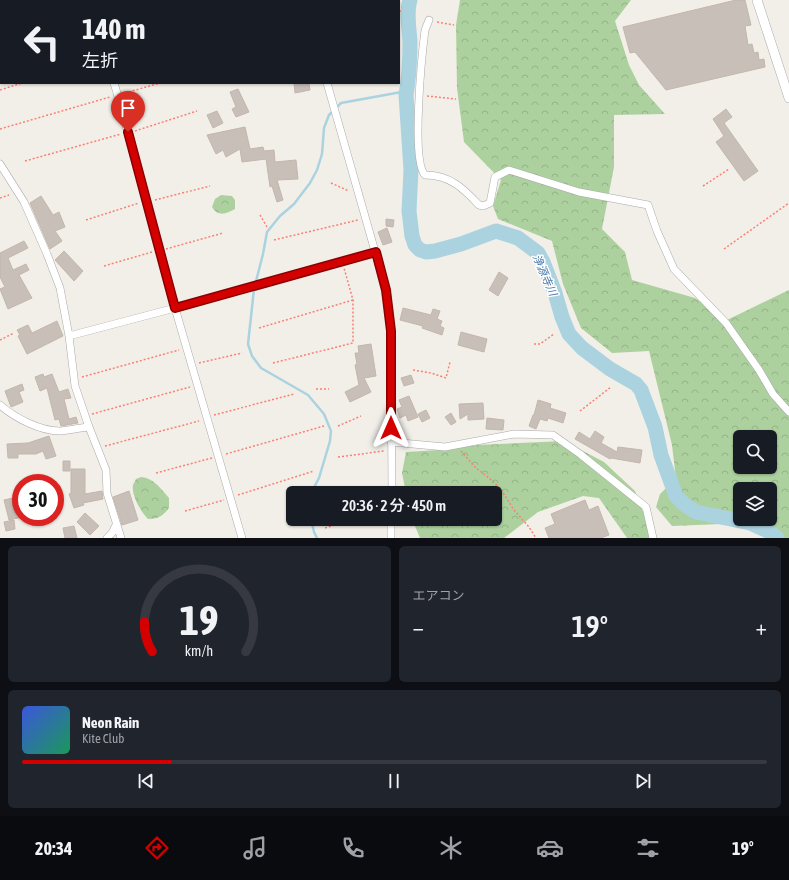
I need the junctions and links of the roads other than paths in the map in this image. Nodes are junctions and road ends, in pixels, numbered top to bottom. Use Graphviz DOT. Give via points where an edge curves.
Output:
graph roads {
  1 [pos="757,0"];
  2 [pos="429,20"];
  3 [pos="114,84"];
  4 [pos="327,84"];
  5 [pos="789,98"];
  6 [pos="0,164"];
  7 [pos="376,252"];
  8 [pos="175,308"];
  9 [pos="69,336"];
  10 [pos="0,405"];
  11 [pos="789,412"];
  12 [pos="89,427"];
  13 [pos="391,442"];
  14 [pos="392,486"];
  15 [pos="116,525"];
  16 [pos="391,526"];
  17 [pos="107,538"];
  18 [pos="121,538"];
  19 [pos="242,538"];
  20 [pos="391,538"];
  21 [pos="653,538"];
  1 -- 5 [label="street"];
  2 -- 11 [label="street" via="425,30 419,96 419,147 422,172 425,175 436,175 453,181 483,206 490,203 495,177 509,170 579,192 648,205 674,269 726,324 773,394"];
  3 -- 8 [label="street"];
  4 -- 7 [label="street"];
  6 -- 9 [label="street" via="24,202 47,254 60,288"];
  7 -- 8 [label="street"];
  7 -- 13 [label="street" via="386,290 391,331"];
  8 -- 9 [label="street"];
  8 -- 19 [label="street"];
  9 -- 12 [label="street" via="75,386"];
  10 -- 12 [label="street" via="43,429 60,431"];
  12 -- 15 [label="street" via="106,470 108,493"];
  13 -- 14 [label="street"];
  13 -- 21 [label="street" via="445,447 514,434 553,435 646,507"];
  15 -- 17 [label="street"];
  15 -- 18 [label="street"];
  16 -- 20 [label="street"];
}
